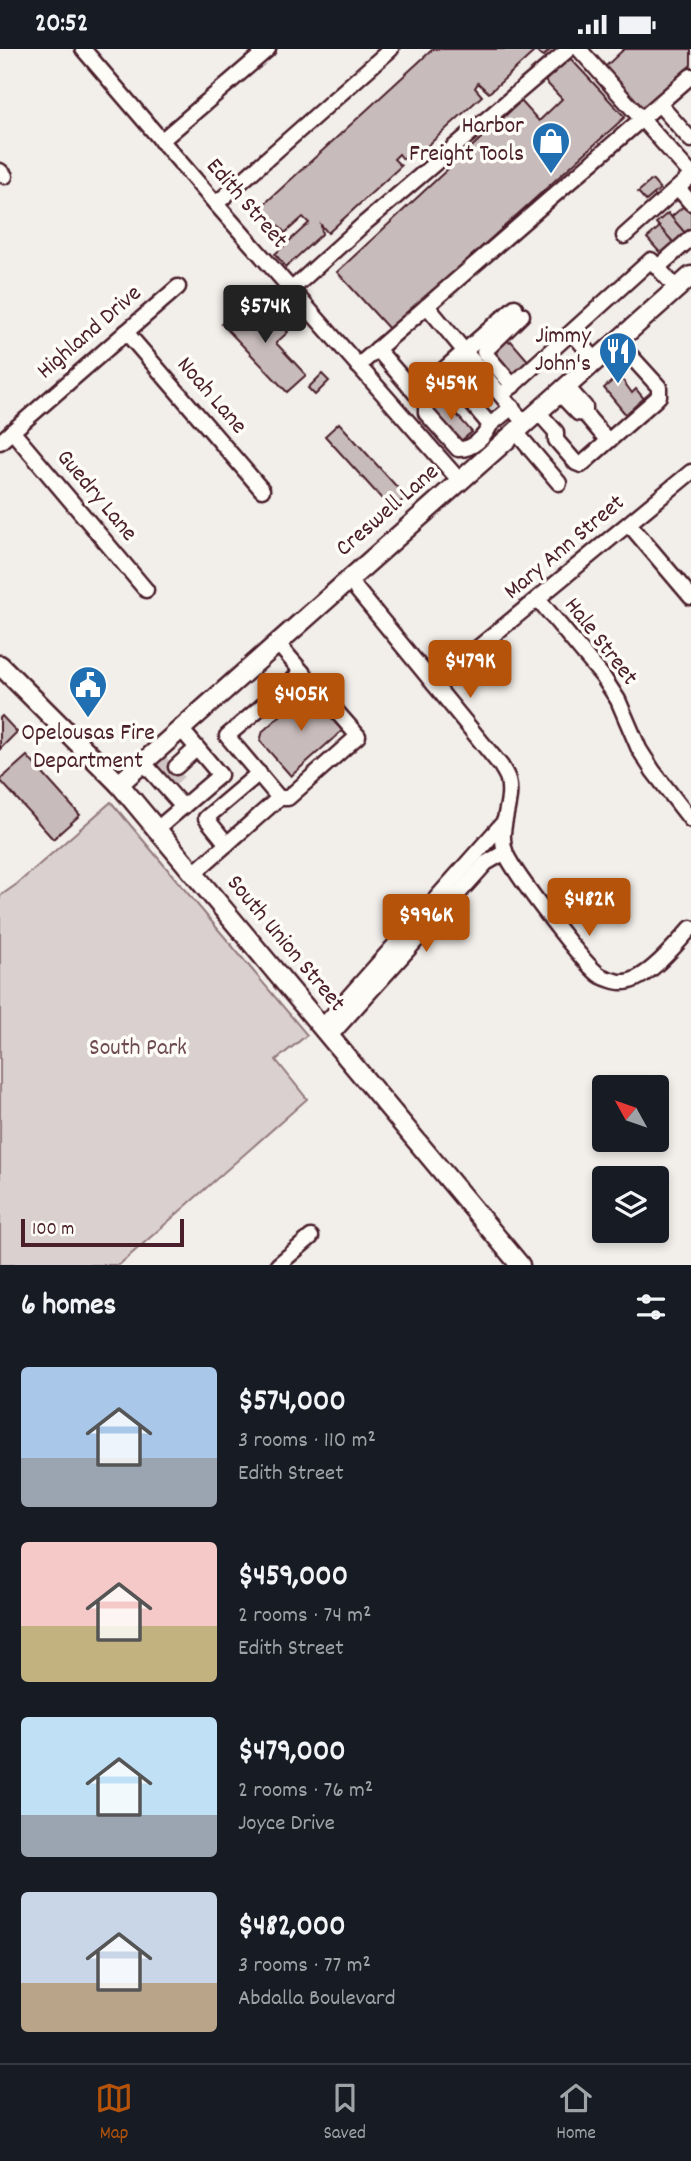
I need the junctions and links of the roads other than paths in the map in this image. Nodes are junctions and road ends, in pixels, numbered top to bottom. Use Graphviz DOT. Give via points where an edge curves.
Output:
graph roads {
  1 [pos="83,49"];
  2 [pos="268,49"];
  3 [pos="391,49"];
  4 [pos="569,49"];
  5 [pos="579,49"];
  6 [pos="691,76"];
  7 [pos="659,104"];
  8 [pos="641,119"];
  9 [pos="691,140"];
  10 [pos="161,141"];
  11 [pos="691,175"];
  12 [pos="678,188"];
  13 [pos="691,203"];
  14 [pos="216,204"];
  15 [pos="624,236"];
  16 [pos="691,238"];
  17 [pos="658,267"];
  18 [pos="691,277"];
  19 [pos="178,286"];
  20 [pos="677,289"];
  21 [pos="291,290"];
  22 [pos="427,306"];
  23 [pos="125,332"];
  24 [pos="572,332"];
  25 [pos="618,342"];
  26 [pos="377,349"];
  27 [pos="468,356"];
  28 [pos="596,361"];
  29 [pos="358,366"];
  30 [pos="450,378"];
  31 [pos="507,390"];
  32 [pos="563,390"];
  33 [pos="512,407"];
  34 [pos="527,422"];
  35 [pos="490,425"];
  36 [pos="12,431"];
  37 [pos="608,441"];
  38 [pos="0,442"];
  39 [pos="691,472"];
  40 [pos="460,481"];
  41 [pos="559,483"];
  42 [pos="262,490"];
  43 [pos="629,524"];
  44 [pos="348,579"];
  45 [pos="146,590"];
  46 [pos="691,597"];
  47 [pos="538,599"];
  48 [pos="278,644"];
  49 [pos="0,665"];
  50 [pos="302,672"];
  51 [pos="434,684"];
  52 [pos="181,729"];
  53 [pos="197,748"];
  54 [pos="143,762"];
  55 [pos="171,771"];
  56 [pos="259,773"];
  57 [pos="119,784"];
  58 [pos="279,798"];
  59 [pos="183,807"];
  60 [pos="691,820"];
  61 [pos="503,823"];
  62 [pos="157,829"];
  63 [pos="228,844"];
  64 [pos="505,852"];
  65 [pos="480,859"];
  66 [pos="194,873"];
  67 [pos="691,928"];
  68 [pos="326,1031"];
  69 [pos="311,1237"];
  70 [pos="278,1265"];
  71 [pos="520,1265"];
  1 -- 10 [label="street, Edith Street"];
  2 -- 10 [label="street"];
  3 -- 14 [label="street"];
  4 -- 21 [label="street"];
  5 -- 8 [label="street"];
  6 -- 7 [label="street"];
  7 -- 8 [label="street"];
  7 -- 9 [label="street"];
  8 -- 11 [label="street"];
  8 -- 22 [label="street"];
  10 -- 14 [label="street, Edith Street"];
  11 -- 12 [label="street"];
  12 -- 13 [label="street"];
  12 -- 15 [label="street"];
  14 -- 21 [label="street, Edith Street"];
  16 -- 17 [label="street"];
  17 -- 20 [label="street"];
  17 -- 24 [label="street" via="652,260"];
  18 -- 20 [label="main road, Creswell Lane"];
  19 -- 23 [label="street, Highland Drive"];
  20 -- 25 [label="main road, Creswell Lane"];
  21 -- 29 [label="street, Edith Street"];
  22 -- 26 [label="street"];
  22 -- 27 [label="street"];
  23 -- 36 [label="street, Highland Drive"];
  23 -- 42 [label="street, Noah Lane"];
  24 -- 28 [label="street"];
  24 -- 31 [label="street"];
  25 -- 28 [label="main road, Creswell Lane"];
  25 -- 37 [label="street" via="660,392"];
  26 -- 27 [label="street" via="416,394"];
  26 -- 29 [label="street"];
  27 -- 30 [label="street"];
  27 -- 31 [label="street"];
  27 -- 31 [label="street" via="519,311 484,352"];
  28 -- 32 [label="main road, Creswell Lane"];
  29 -- 40 [label="street, Edith Street"];
  30 -- 35 [label="street"];
  30 -- 35 [label="street" via="424,404 426,413 454,446 463,450 472,446"];
  31 -- 33 [label="street"];
  32 -- 34 [label="main road, Creswell Lane"];
  32 -- 37 [label="street" via="585,407 585,414"];
  33 -- 34 [label="street"];
  33 -- 35 [label="street"];
  34 -- 37 [label="street" via="556,432 556,440 578,465"];
  34 -- 40 [label="main road, Creswell Lane"];
  34 -- 41 [label="street"];
  36 -- 38 [label="street, Highland Drive"];
  36 -- 45 [label="street, Guedry Lane"];
  39 -- 43 [label="street, Mary Ann Street"];
  40 -- 44 [label="main road, Creswell Lane"];
  43 -- 46 [label="street"];
  43 -- 47 [label="street, Mary Ann Street"];
  44 -- 48 [label="main road, Creswell Lane"];
  44 -- 51 [label="street"];
  47 -- 51 [label="street, Mary Ann Street"];
  47 -- 60 [label="street, Hale Street" via="604,677 639,749"];
  48 -- 50 [label="street"];
  48 -- 52 [label="main road, Creswell Lane"];
  49 -- 57 [label="main road, South Union Street"];
  50 -- 56 [label="street" via="227,736"];
  50 -- 58 [label="street" via="358,736 288,798"];
  51 -- 61 [label="street" via="493,754 508,779"];
  52 -- 53 [label="street"];
  52 -- 54 [label="main road, Creswell Lane"];
  53 -- 55 [label="street"];
  53 -- 59 [label="street" via="220,775"];
  54 -- 55 [label="street"];
  54 -- 57 [label="main road, Creswell Lane"];
  55 -- 59 [label="street"];
  56 -- 58 [label="street"];
  56 -- 63 [label="street" via="206,818"];
  57 -- 62 [label="main road, South Union Street"];
  58 -- 63 [label="street"];
  59 -- 62 [label="street"];
  61 -- 64 [label="street"];
  61 -- 65 [label="street"];
  62 -- 66 [label="main road, South Union Street"];
  63 -- 66 [label="street"];
  64 -- 65 [label="street"];
  64 -- 67 [label="street" via="578,953 600,975 623,982 647,972"];
  65 -- 68 [label="street"];
  66 -- 68 [label="main road, South Union Street"];
  68 -- 71 [label="main road, South Union Street"];
  69 -- 70 [label="street"];
}
